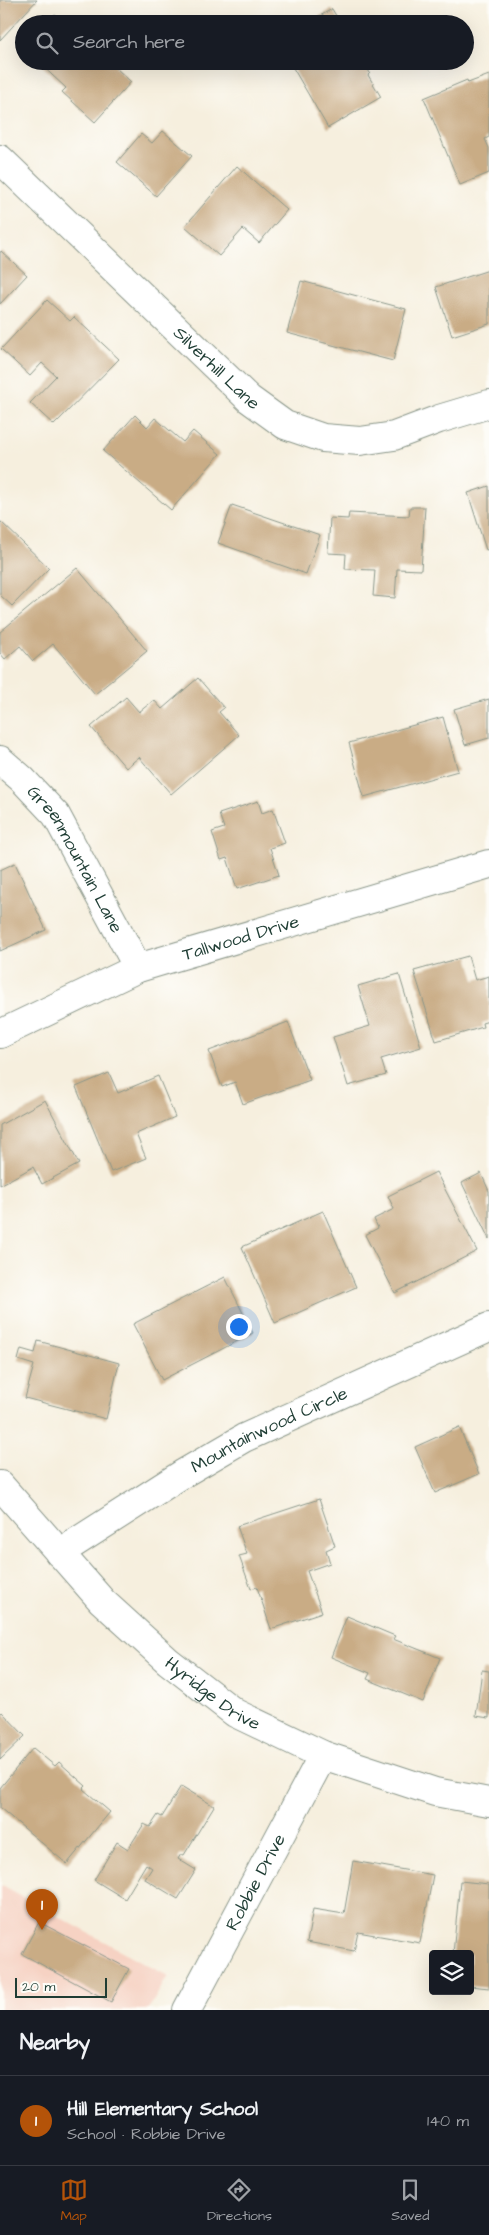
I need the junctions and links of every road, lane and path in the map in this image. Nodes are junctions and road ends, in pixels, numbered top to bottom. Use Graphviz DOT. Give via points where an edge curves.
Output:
graph roads {
  1 [pos="0,159"];
  2 [pos="489,404"];
  3 [pos="0,760"];
  4 [pos="489,864"];
  5 [pos="138,968"];
  6 [pos="0,1034"];
  7 [pos="489,1327"];
  8 [pos="0,1484"];
  9 [pos="59,1553"];
  10 [pos="324,1755"];
  11 [pos="489,1802"];
  12 [pos="187,2010"];
  1 -- 2 [label="street, Silverhill Lane" via="249,399 285,425 322,438 360,441 394,436"];
  3 -- 5 [label="street, Greenmountain Lane" via="56,815"];
  4 -- 5 [label="street, Tallwood Drive"];
  5 -- 6 [label="street, Tallwood Drive"];
  7 -- 9 [label="street, Mountainwood Circle" via="244,1438"];
  8 -- 9 [label="street, Hyridge Drive"];
  9 -- 10 [label="street, Hyridge Drive" via="102,1601 168,1661 236,1713"];
  10 -- 11 [label="street, Hyridge Drive" via="435,1792"];
  10 -- 12 [label="street, Robbie Drive"];
}
